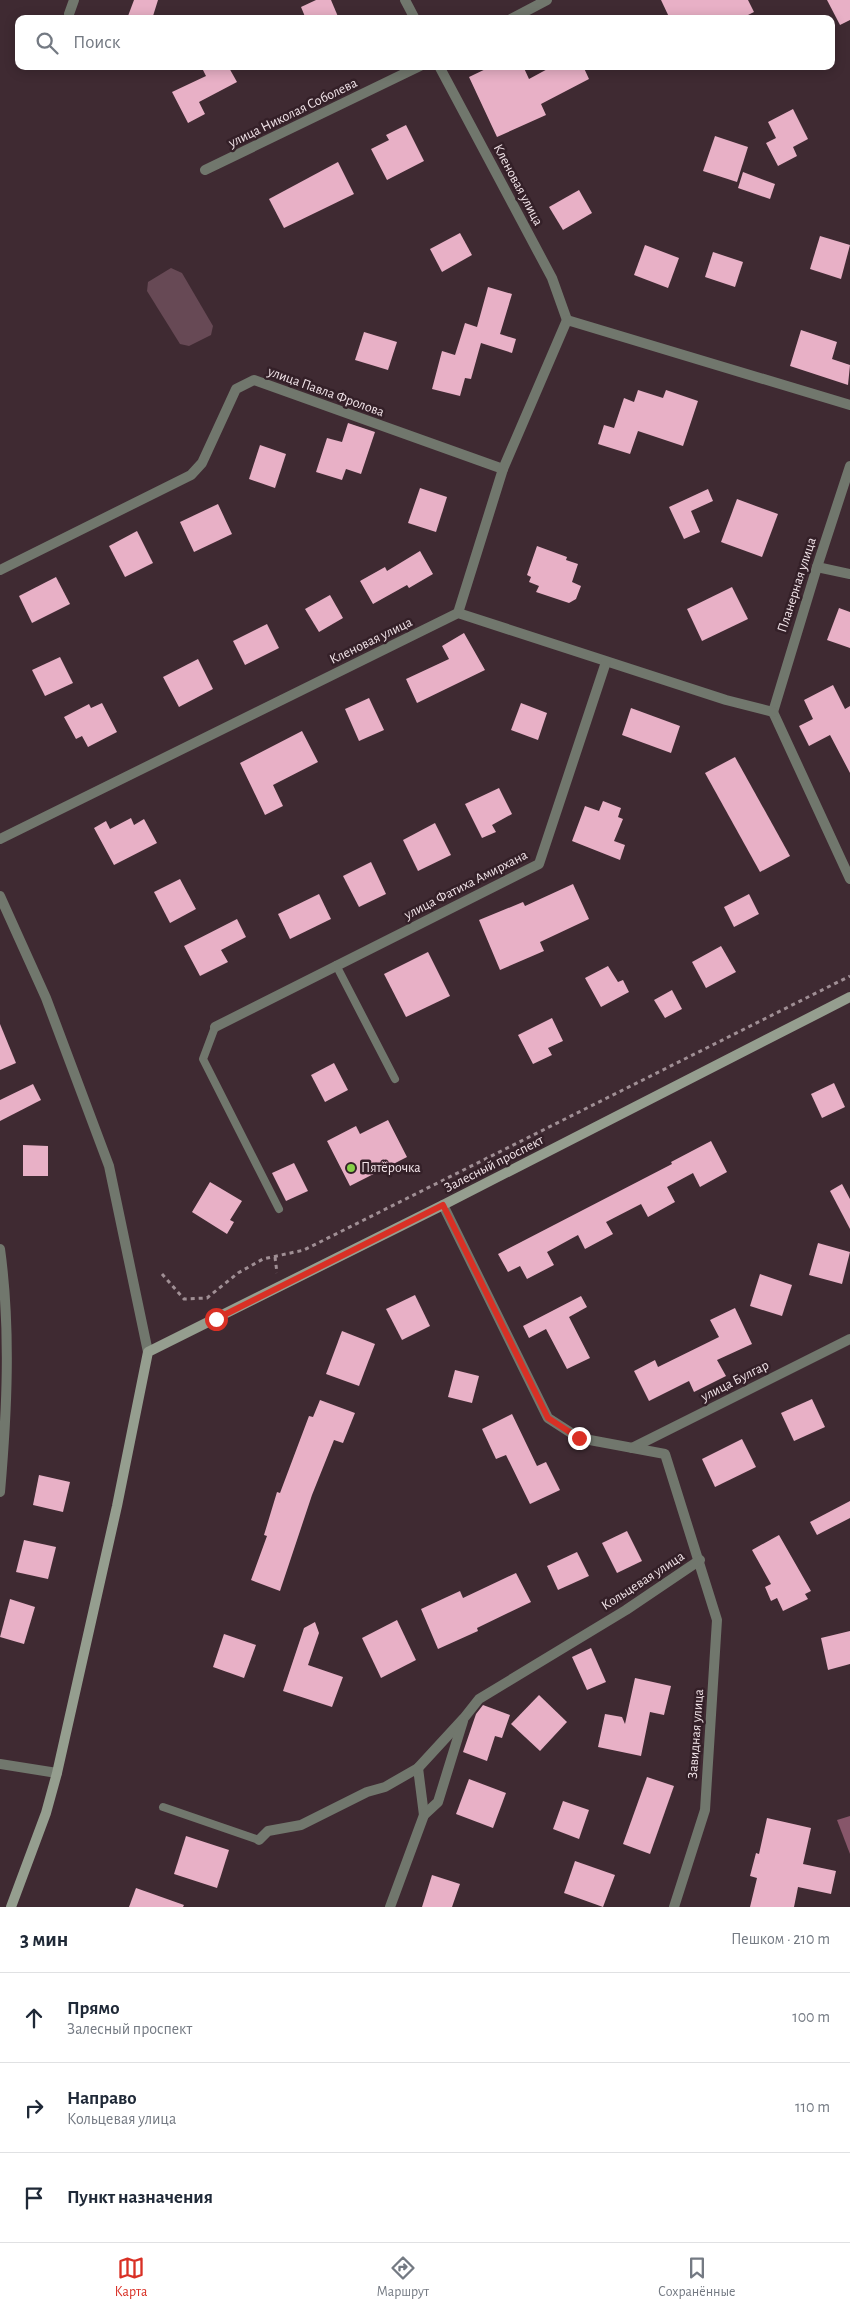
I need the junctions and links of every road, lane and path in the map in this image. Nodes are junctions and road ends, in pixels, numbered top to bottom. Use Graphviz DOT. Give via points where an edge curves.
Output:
graph roads {
  1 [pos="74,0"];
  2 [pos="405,0"];
  3 [pos="547,0"];
  4 [pos="69,14"];
  5 [pos="412,15"];
  6 [pos="519,15"];
  7 [pos="412,70"];
  8 [pos="441,70"];
  9 [pos="205,170"];
  10 [pos="567,320"];
  11 [pos="850,405"];
  12 [pos="850,466"];
  13 [pos="503,469"];
  14 [pos="817,567"];
  15 [pos="0,570"];
  16 [pos="850,574"];
  17 [pos="458,613"];
  18 [pos="606,662"];
  19 [pos="773,712"];
  20 [pos="0,839"];
  21 [pos="850,879"];
  22 [pos="0,896"];
  23 [pos="336,965"];
  24 [pos="850,976"];
  25 [pos="850,997"];
  26 [pos="215,1027"];
  27 [pos="395,1078"];
  28 [pos="443,1205"];
  29 [pos="279,1209"];
  30 [pos="0,1249"];
  31 [pos="162,1274"];
  32 [pos="850,1339"];
  33 [pos="148,1352"];
  34 [pos="632,1448"];
  35 [pos="0,1492"];
  36 [pos="700,1560"];
  37 [pos="464,1718"];
  38 [pos="0,1764"];
  39 [pos="418,1768"];
  40 [pos="57,1773"];
  41 [pos="163,1807"];
  42 [pos="424,1815"];
  43 [pos="259,1840"];
  44 [pos="11,1907"];
  45 [pos="390,1907"];
  46 [pos="674,1907"];
  1 -- 4 [label="street"];
  2 -- 5 [label="street"];
  3 -- 6 [label="street"];
  7 -- 9 [label="street, улица Николая Соболева"];
  8 -- 10 [label="street, Кленовая улица" via="552,278"];
  10 -- 11 [label="street"];
  10 -- 13 [label="street"];
  12 -- 14 [label="street, Планерная улица"];
  13 -- 15 [label="street, улица Павла Фролова" via="254,380 236,389 202,463 191,475"];
  13 -- 17 [label="street"];
  14 -- 16 [label="street"];
  14 -- 19 [label="street, Планерная улица"];
  17 -- 18 [label="street"];
  17 -- 20 [label="street, Кленовая улица"];
  18 -- 19 [label="street"];
  18 -- 23 [label="street, улица Фатиха Амирхана" via="539,864"];
  19 -- 21 [label="street"];
  22 -- 33 [label="street" via="46,998 110,1166"];
  23 -- 26 [label="street, улица Фатиха Амирхана"];
  23 -- 27 [label="lane"];
  24 -- 31 [label="path" via="304,1250 263,1259 207,1298 184,1299"];
  25 -- 28 [label="main road, Залесный проспект"];
  26 -- 29 [label="lane" via="203,1059"];
  28 -- 33 [label="main road, Залесный проспект"];
  28 -- 34 [label="street, Кольцевая улица" via="548,1418 579,1438"];
  30 -- 35 [label="street" via="4,1281 7,1417"];
  32 -- 34 [label="street, улица Булгар"];
  33 -- 40 [label="main road"];
  34 -- 36 [label="street, Кольцевая улица" via="665,1454"];
  36 -- 37 [label="street, Кольцевая улица" via="626,1610 479,1699"];
  36 -- 46 [label="street, Завидная улица" via="717,1620 704,1810"];
  37 -- 39 [label="street, Кольцевая улица"];
  37 -- 42 [label="street" via="438,1802"];
  38 -- 40 [label="street"];
  39 -- 42 [label="street"];
  39 -- 43 [label="street, Кольцевая улица" via="385,1787 367,1792 301,1825 268,1831"];
  40 -- 44 [label="main road" via="46,1813"];
  41 -- 43 [label="lane"];
  42 -- 45 [label="street"];
}
